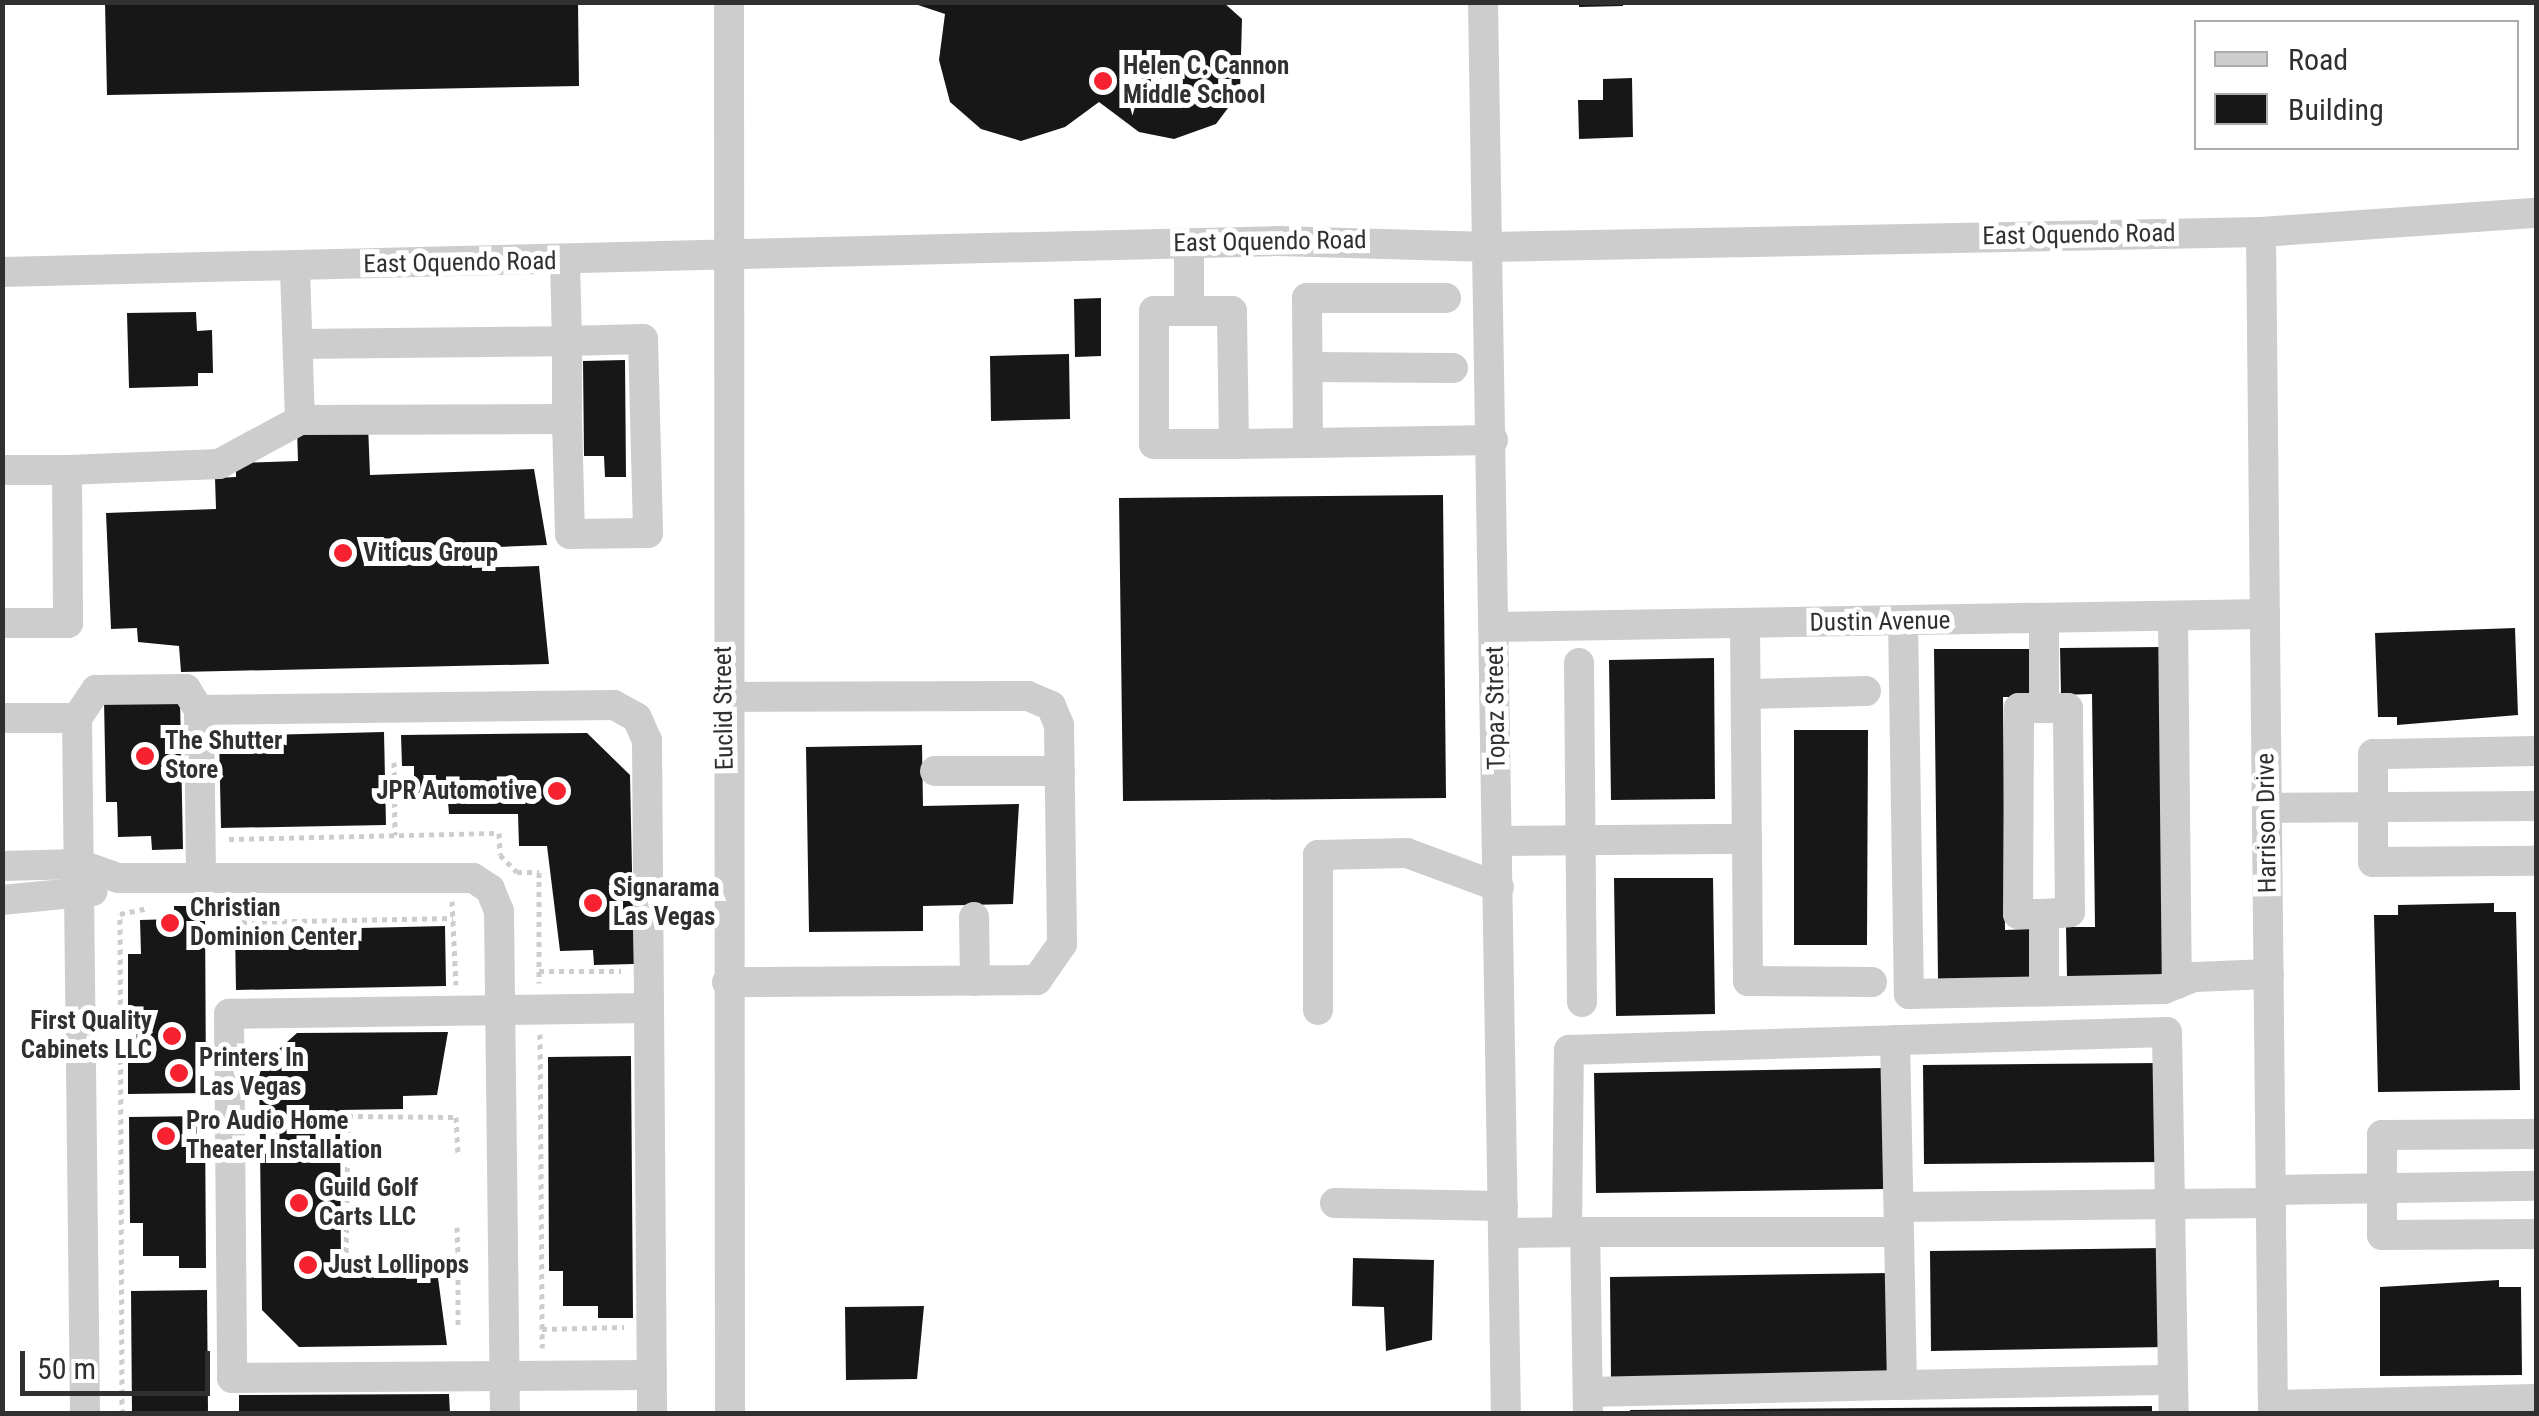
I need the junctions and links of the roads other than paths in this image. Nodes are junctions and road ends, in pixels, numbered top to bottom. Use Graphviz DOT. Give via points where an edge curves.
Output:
graph roads {
  1 [pos="728,2"];
  2 [pos="1484,2"];
  3 [pos="2536,214"];
  4 [pos="2261,232"];
  5 [pos="1189,243"];
  6 [pos="1490,247"];
  7 [pos="727,252"];
  8 [pos="566,261"];
  9 [pos="296,267"];
  10 [pos="2,272"];
  11 [pos="1446,298"];
  12 [pos="1189,311"];
  13 [pos="567,340"];
  14 [pos="298,344"];
  15 [pos="1308,367"];
  16 [pos="1453,368"];
  17 [pos="300,420"];
  18 [pos="567,420"];
  19 [pos="1492,440"];
  20 [pos="1308,443"];
  21 [pos="1234,444"];
  22 [pos="2,470"];
  23 [pos="67,470"];
  24 [pos="2265,614"];
  25 [pos="2173,617"];
  26 [pos="2044,619"];
  27 [pos="1903,620"];
  28 [pos="2,623"];
  29 [pos="1745,625"];
  30 [pos="1495,627"];
  31 [pos="1579,662"];
  32 [pos="1866,691"];
  33 [pos="1746,694"];
  34 [pos="724,697"];
  35 [pos="2044,708"];
  36 [pos="199,710"];
  37 [pos="2,718"];
  38 [pos="78,718"];
  39 [pos="2536,751"];
  40 [pos="935,771"];
  41 [pos="1060,771"];
  42 [pos="2536,806"];
  43 [pos="2374,807"];
  44 [pos="2267,808"];
  45 [pos="1747,840"];
  46 [pos="1498,841"];
  47 [pos="1581,841"];
  48 [pos="2536,862"];
  49 [pos="79,864"];
  50 [pos="2,866"];
  51 [pos="118,878"];
  52 [pos="201,879"];
  53 [pos="1499,887"];
  54 [pos="78,899"];
  55 [pos="2,900"];
  56 [pos="2044,914"];
  57 [pos="974,917"];
  58 [pos="2269,974"];
  59 [pos="975,981"];
  60 [pos="727,982"];
  61 [pos="1872,982"];
  62 [pos="2176,984"];
  63 [pos="2044,991"];
  64 [pos="1582,1002"];
  65 [pos="649,1008"];
  66 [pos="500,1009"];
  67 [pos="1318,1010"];
  68 [pos="1895,1040"];
  69 [pos="2536,1134"];
  70 [pos="2536,1186"];
  71 [pos="2382,1189"];
  72 [pos="2271,1197"];
  73 [pos="1335,1204"];
  74 [pos="2170,1205"];
  75 [pos="1899,1219"];
  76 [pos="1503,1220"];
  77 [pos="1576,1232"];
  78 [pos="2536,1234"];
  79 [pos="652,1375"];
  80 [pos="504,1376"];
  81 [pos="2173,1380"];
  82 [pos="1902,1385"];
  83 [pos="2536,1399"];
  84 [pos="1588,1403"];
  85 [pos="2349,1408"];
  86 [pos="2273,1409"];
  87 [pos="85,1414"];
  88 [pos="505,1414"];
  89 [pos="652,1414"];
  90 [pos="730,1414"];
  91 [pos="1506,1414"];
  92 [pos="2174,1414"];
  1 -- 7 [label="street, Euclid Street"];
  2 -- 6 [label="street, Topaz Street"];
  3 -- 4 [label="street, East Oquendo Road"];
  4 -- 6 [label="street, East Oquendo Road"];
  4 -- 24 [label="street, Harrison Drive"];
  5 -- 6 [label="street, East Oquendo Road"];
  5 -- 7 [label="street, East Oquendo Road"];
  5 -- 12 [label="street"];
  6 -- 19 [label="street, Topaz Street"];
  7 -- 8 [label="street, East Oquendo Road"];
  7 -- 34 [label="street, Euclid Street"];
  8 -- 9 [label="street, East Oquendo Road"];
  8 -- 13 [label="street"];
  9 -- 10 [label="street, East Oquendo Road"];
  9 -- 14 [label="street"];
  11 -- 15 [label="street" via="1307,298"];
  12 -- 21 [label="street" via="1232,311"];
  12 -- 21 [label="street" via="1154,311 1154,444"];
  13 -- 14 [label="street"];
  13 -- 18 [label="street"];
  13 -- 18 [label="street" via="643,339 648,533 570,534"];
  14 -- 17 [label="street"];
  15 -- 16 [label="street"];
  15 -- 20 [label="street"];
  17 -- 18 [label="street"];
  17 -- 23 [label="street" via="220,464"];
  19 -- 20 [label="street"];
  19 -- 30 [label="street, Topaz Street"];
  20 -- 21 [label="street"];
  22 -- 23 [label="street"];
  23 -- 28 [label="street" via="68,623"];
  24 -- 25 [label="street, Dustin Avenue"];
  24 -- 44 [label="street, Harrison Drive"];
  25 -- 26 [label="street, Dustin Avenue"];
  25 -- 62 [label="street"];
  26 -- 27 [label="street, Dustin Avenue"];
  26 -- 35 [label="street"];
  27 -- 29 [label="street, Dustin Avenue"];
  27 -- 63 [label="street" via="1908,994"];
  29 -- 30 [label="street, Dustin Avenue"];
  29 -- 33 [label="street"];
  30 -- 46 [label="street, Topaz Street"];
  31 -- 47 [label="street"];
  32 -- 33 [label="street"];
  33 -- 45 [label="street"];
  34 -- 41 [label="street" via="1028,696 1051,706 1059,725"];
  34 -- 60 [label="street, Euclid Street"];
  35 -- 56 [label="street" via="2068,708 2070,912"];
  35 -- 56 [label="street" via="2019,708 2018,876 2018,914"];
  36 -- 38 [label="street" via="186,689 96,690"];
  36 -- 52 [label="street"];
  36 -- 65 [label="street" via="614,706 637,718 647,740"];
  37 -- 38 [label="street"];
  38 -- 49 [label="street"];
  39 -- 43 [label="street" via="2373,754"];
  40 -- 41 [label="street"];
  41 -- 59 [label="street" via="1062,944 1037,980"];
  42 -- 43 [label="street"];
  43 -- 44 [label="street"];
  43 -- 48 [label="street" via="2373,862"];
  44 -- 58 [label="street, Harrison Drive"];
  45 -- 47 [label="street"];
  45 -- 61 [label="street" via="1748,981"];
  46 -- 47 [label="street"];
  46 -- 53 [label="street, Topaz Street"];
  47 -- 64 [label="street"];
  49 -- 50 [label="street"];
  49 -- 51 [label="street"];
  49 -- 54 [label="street"];
  51 -- 52 [label="street"];
  51 -- 54 [label="street"];
  52 -- 66 [label="street" via="451,878 490,889 499,911"];
  53 -- 67 [label="street" via="1407,853 1318,855"];
  53 -- 76 [label="street, Topaz Street"];
  54 -- 55 [label="street"];
  54 -- 87 [label="street"];
  56 -- 63 [label="street"];
  57 -- 59 [label="street"];
  58 -- 62 [label="street"];
  58 -- 72 [label="street, Harrison Drive"];
  59 -- 60 [label="street"];
  60 -- 90 [label="street, Euclid Street"];
  62 -- 63 [label="street"];
  65 -- 66 [label="street"];
  65 -- 79 [label="street"];
  66 -- 80 [label="street"];
  66 -- 80 [label="street" via="229,1014 232,1378"];
  68 -- 74 [label="street" via="2167,1032"];
  68 -- 75 [label="street"];
  68 -- 77 [label="street" via="1569,1050"];
  69 -- 71 [label="street" via="2382,1135"];
  70 -- 71 [label="street"];
  71 -- 72 [label="street"];
  71 -- 78 [label="street" via="2382,1235"];
  72 -- 74 [label="street"];
  72 -- 86 [label="street, Harrison Drive"];
  73 -- 76 [label="street"];
  74 -- 75 [label="street"];
  74 -- 81 [label="street"];
  75 -- 77 [label="street"];
  75 -- 82 [label="street"];
  76 -- 77 [label="street"];
  76 -- 91 [label="street, Topaz Street"];
  77 -- 84 [label="street"];
  79 -- 80 [label="street"];
  79 -- 89 [label="street"];
  80 -- 88 [label="street"];
  81 -- 82 [label="street"];
  81 -- 92 [label="street"];
  82 -- 84 [label="street"];
  83 -- 85 [label="street"];
  85 -- 86 [label="street"];
}
